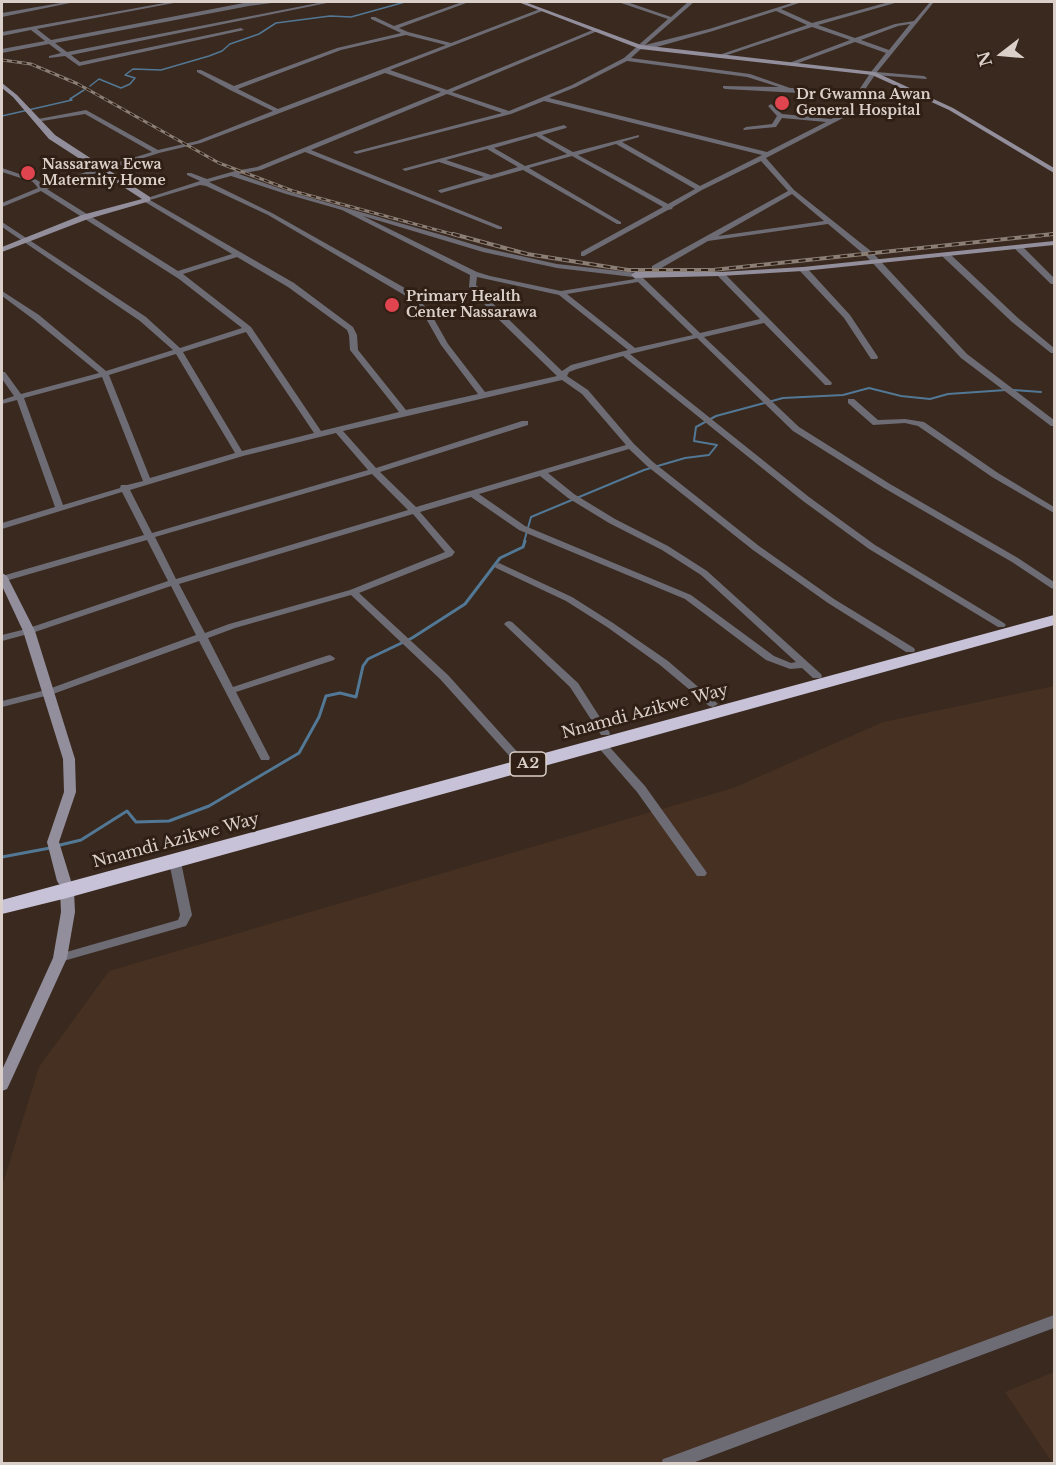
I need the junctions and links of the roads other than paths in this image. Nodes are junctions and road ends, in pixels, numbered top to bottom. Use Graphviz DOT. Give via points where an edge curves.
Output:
graph roads {
  1 [pos="72,2"];
  2 [pos="176,2"];
  3 [pos="276,2"];
  4 [pos="329,2"];
  5 [pos="466,2"];
  6 [pos="521,2"];
  7 [pos="623,2"];
  8 [pos="691,2"];
  9 [pos="786,2"];
  10 [pos="796,2"];
  11 [pos="893,2"];
  12 [pos="932,2"];
  13 [pos="776,9"];
  14 [pos="542,10"];
  15 [pos="2,14"];
  16 [pos="373,18"];
  17 [pos="672,18"];
  18 [pos="915,22"];
  19 [pos="812,25"];
  20 [pos="396,27"];
  21 [pos="33,29"];
  22 [pos="241,30"];
  23 [pos="597,30"];
  24 [pos="406,33"];
  25 [pos="2,34"];
  26 [pos="854,41"];
  27 [pos="50,42"];
  28 [pos="453,45"];
  29 [pos="640,46"];
  30 [pos="2,51"];
  31 [pos="891,52"];
  32 [pos="63,54"];
  33 [pos="719,56"];
  34 [pos="51,57"];
  35 [pos="626,59"];
  36 [pos="791,64"];
  37 [pos="199,71"];
  38 [pos="386,71"];
  39 [pos="873,73"];
  40 [pos="738,74"];
  41 [pos="924,78"];
  42 [pos="2,85"];
  43 [pos="787,88"];
  44 [pos="232,89"];
  45 [pos="450,91"];
  46 [pos="544,99"];
  47 [pos="771,106"];
  48 [pos="279,112"];
  49 [pos="509,113"];
  50 [pos="780,116"];
  51 [pos="806,118"];
  52 [pos="36,120"];
  53 [pos="831,121"];
  54 [pos="564,127"];
  55 [pos="746,129"];
  56 [pos="536,134"];
  57 [pos="637,136"];
  58 [pos="617,142"];
  59 [pos="488,147"];
  60 [pos="305,150"];
  61 [pos="158,152"];
  62 [pos="356,152"];
  63 [pos="573,154"];
  64 [pos="763,155"];
  65 [pos="438,160"];
  66 [pos="405,168"];
  67 [pos="525,168"];
  68 [pos="2,170"];
  69 [pos="100,170"];
  70 [pos="1054,171"];
  71 [pos="189,174"];
  72 [pos="231,174"];
  73 [pos="490,177"];
  74 [pos="204,182"];
  75 [pos="42,189"];
  76 [pos="700,189"];
  77 [pos="441,191"];
  78 [pos="792,191"];
  79 [pos="147,200"];
  80 [pos="2,206"];
  81 [pos="670,208"];
  82 [pos="345,210"];
  83 [pos="85,217"];
  84 [pos="830,222"];
  85 [pos="620,223"];
  86 [pos="2,224"];
  87 [pos="500,228"];
  88 [pos="27,240"];
  89 [pos="702,240"];
  90 [pos="1054,243"];
  91 [pos="1018,247"];
  92 [pos="2,250"];
  93 [pos="238,254"];
  94 [pos="584,254"];
  95 [pos="946,255"];
  96 [pos="877,262"];
  97 [pos="655,268"];
  98 [pos="803,269"];
  99 [pos="474,273"];
  100 [pos="177,274"];
  101 [pos="720,274"];
  102 [pos="638,278"];
  103 [pos="1054,282"];
  104 [pos="2,293"];
  105 [pos="561,293"];
  106 [pos="766,320"];
  107 [pos="248,329"];
  108 [pos="697,334"];
  109 [pos="178,350"];
  110 [pos="629,351"];
  111 [pos="1054,351"];
  112 [pos="874,357"];
  113 [pos="2,374"];
  114 [pos="105,374"];
  115 [pos="563,377"];
  116 [pos="828,382"];
  117 [pos="483,394"];
  118 [pos="20,398"];
  119 [pos="851,401"];
  120 [pos="2,402"];
  121 [pos="404,413"];
  122 [pos="525,423"];
  123 [pos="1054,424"];
  124 [pos="337,429"];
  125 [pos="319,434"];
  126 [pos="631,446"];
  127 [pos="240,454"];
  128 [pos="374,471"];
  129 [pos="542,473"];
  130 [pos="147,481"];
  131 [pos="124,487"];
  132 [pos="473,494"];
  133 [pos="60,508"];
  134 [pos="1054,510"];
  135 [pos="416,512"];
  136 [pos="2,526"];
  137 [pos="147,536"];
  138 [pos="500,566"];
  139 [pos="2,578"];
  140 [pos="175,582"];
  141 [pos="1054,586"];
  142 [pos="353,592"];
  143 [pos="1054,611"];
  144 [pos="1054,620"];
  145 [pos="508,624"];
  146 [pos="1001,626"];
  147 [pos="29,631"];
  148 [pos="2,638"];
  149 [pos="201,638"];
  150 [pos="910,650"];
  151 [pos="330,658"];
  152 [pos="810,670"];
  153 [pos="230,691"];
  154 [pos="49,692"];
  155 [pos="2,704"];
  156 [pos="713,704"];
  157 [pos="603,739"];
  158 [pos="265,758"];
  159 [pos="516,758"];
  160 [pos="175,862"];
  161 [pos="701,873"];
  162 [pos="65,886"];
  163 [pos="2,898"];
  164 [pos="2,907"];
  165 [pos="60,958"];
  166 [pos="2,1085"];
  167 [pos="1054,1322"];
  168 [pos="669,1464"];
  1 -- 15 [label="street"];
  2 -- 21 [label="street"];
  3 -- 27 [label="street"];
  4 -- 32 [label="street"];
  5 -- 20 [label="street"];
  6 -- 14 [label="main road"];
  7 -- 17 [label="street"];
  8 -- 17 [label="street"];
  9 -- 10 [label="street"];
  10 -- 13 [label="street"];
  11 -- 19 [label="street"];
  12 -- 18 [label="street"];
  13 -- 19 [label="street"];
  13 -- 29 [label="street" via="672,41"];
  14 -- 23 [label="main road"];
  14 -- 28 [label="street"];
  16 -- 20 [label="street"];
  17 -- 29 [label="street"];
  18 -- 26 [label="street"];
  18 -- 31 [label="street"];
  19 -- 26 [label="street"];
  19 -- 33 [label="street"];
  20 -- 24 [label="street"];
  21 -- 25 [label="street"];
  21 -- 27 [label="street"];
  22 -- 32 [label="street" via="79,64"];
  23 -- 29 [label="main road"];
  23 -- 45 [label="street"];
  24 -- 28 [label="street"];
  24 -- 44 [label="street" via="339,49"];
  26 -- 31 [label="street"];
  26 -- 36 [label="street"];
  27 -- 30 [label="street"];
  27 -- 32 [label="street"];
  28 -- 38 [label="street"];
  29 -- 33 [label="main road"];
  29 -- 35 [label="street"];
  31 -- 39 [label="street"];
  32 -- 34 [label="street"];
  33 -- 36 [label="main road"];
  35 -- 40 [label="street"];
  35 -- 46 [label="street"];
  36 -- 39 [label="main road"];
  37 -- 44 [label="street"];
  38 -- 45 [label="street"];
  38 -- 48 [label="street"];
  39 -- 41 [label="street"];
  39 -- 53 [label="street" via="846,113"];
  39 -- 70 [label="main road" via="951,109"];
  40 -- 43 [label="street"];
  40 -- 43 [label="street" via="728,87"];
  42 -- 52 [label="main road"];
  43 -- 51 [label="street" via="802,92"];
  44 -- 48 [label="street"];
  45 -- 49 [label="street"];
  45 -- 60 [label="street"];
  46 -- 49 [label="street"];
  46 -- 64 [label="street"];
  47 -- 50 [label="street"];
  48 -- 61 [label="street" via="199,142"];
  49 -- 62 [label="street"];
  50 -- 51 [label="street"];
  50 -- 55 [label="street" via="774,126"];
  51 -- 53 [label="street"];
  52 -- 61 [label="street" via="86,112"];
  52 -- 69 [label="main road" via="52,137"];
  53 -- 64 [label="street"];
  54 -- 56 [label="street"];
  56 -- 59 [label="street"];
  56 -- 63 [label="street"];
  57 -- 58 [label="street"];
  58 -- 63 [label="street"];
  58 -- 76 [label="street"];
  59 -- 65 [label="street"];
  59 -- 67 [label="street"];
  60 -- 72 [label="street" via="259,169"];
  60 -- 87 [label="street"];
  61 -- 69 [label="street"];
  63 -- 67 [label="street"];
  63 -- 81 [label="street"];
  64 -- 76 [label="street"];
  64 -- 78 [label="street"];
  65 -- 66 [label="street"];
  65 -- 73 [label="street"];
  67 -- 73 [label="street"];
  67 -- 85 [label="street"];
  68 -- 75 [label="street" via="35,181"];
  69 -- 75 [label="street"];
  69 -- 79 [label="main road"];
  71 -- 74 [label="street"];
  72 -- 74 [label="street"];
  72 -- 82 [label="street"];
  73 -- 77 [label="street"];
  74 -- 79 [label="street"];
  74 -- 117 [label="street" via="270,214 409,294"];
  75 -- 80 [label="street"];
  75 -- 83 [label="street"];
  76 -- 81 [label="street"];
  78 -- 84 [label="street"];
  78 -- 89 [label="street"];
  79 -- 83 [label="main road"];
  79 -- 93 [label="street"];
  81 -- 94 [label="street"];
  82 -- 99 [label="street"];
  82 -- 102 [label="street" via="483,250"];
  83 -- 88 [label="main road"];
  83 -- 100 [label="street"];
  84 -- 89 [label="street"];
  84 -- 96 [label="street"];
  86 -- 88 [label="street"];
  88 -- 92 [label="main road"];
  88 -- 109 [label="street" via="143,319"];
  89 -- 97 [label="street"];
  90 -- 91 [label="main road"];
  91 -- 95 [label="main road"];
  91 -- 103 [label="street"];
  93 -- 100 [label="street"];
  93 -- 121 [label="street" via="291,285 350,329 354,350"];
  95 -- 96 [label="main road"];
  95 -- 111 [label="street"];
  96 -- 98 [label="main road"];
  96 -- 123 [label="street" via="964,356"];
  98 -- 101 [label="main road"];
  98 -- 112 [label="street" via="847,317"];
  99 -- 105 [label="street"];
  99 -- 115 [label="street" via="472,285"];
  100 -- 107 [label="street"];
  101 -- 102 [label="main road"];
  101 -- 106 [label="street"];
  102 -- 105 [label="street"];
  102 -- 108 [label="street"];
  104 -- 114 [label="street"];
  105 -- 110 [label="street"];
  106 -- 108 [label="street"];
  106 -- 116 [label="street"];
  107 -- 109 [label="street"];
  107 -- 125 [label="street"];
  108 -- 110 [label="street"];
  108 -- 141 [label="street" via="808,438"];
  109 -- 114 [label="street"];
  109 -- 127 [label="street"];
  110 -- 115 [label="street" via="574,367"];
  110 -- 146 [label="street" via="706,420 806,499 872,547"];
  113 -- 118 [label="street"];
  114 -- 118 [label="street"];
  114 -- 130 [label="street"];
  115 -- 117 [label="street"];
  115 -- 126 [label="street" via="585,392"];
  117 -- 121 [label="street"];
  118 -- 120 [label="street"];
  118 -- 133 [label="street"];
  119 -- 134 [label="street" via="876,423 921,424 995,476"];
  121 -- 124 [label="street"];
  122 -- 128 [label="street"];
  124 -- 125 [label="street"];
  124 -- 128 [label="street"];
  125 -- 127 [label="street"];
  126 -- 129 [label="street"];
  126 -- 150 [label="street" via="756,548"];
  127 -- 130 [label="street"];
  128 -- 135 [label="street"];
  128 -- 137 [label="street"];
  129 -- 132 [label="street"];
  129 -- 152 [label="street" via="575,498 704,573"];
  130 -- 131 [label="street"];
  131 -- 133 [label="street"];
  131 -- 137 [label="street"];
  132 -- 135 [label="street"];
  132 -- 152 [label="street" via="522,528 675,590 770,658"];
  133 -- 136 [label="street"];
  135 -- 140 [label="street"];
  135 -- 142 [label="street" via="449,554"];
  137 -- 139 [label="street"];
  137 -- 140 [label="street"];
  138 -- 156 [label="street" via="586,610 664,663"];
  139 -- 147 [label="main road"];
  140 -- 147 [label="street"];
  140 -- 149 [label="street"];
  142 -- 149 [label="street"];
  142 -- 159 [label="street" via="444,677"];
  143 -- 146 [label="highway, Nnamdi Azikwe Way / A2"];
  144 -- 157 [label="highway, Nnamdi Azikwe Way / A2"];
  145 -- 157 [label="street" via="574,686"];
  146 -- 150 [label="highway, Nnamdi Azikwe Way / A2"];
  147 -- 148 [label="street"];
  147 -- 154 [label="main road"];
  149 -- 153 [label="street"];
  149 -- 154 [label="street"];
  150 -- 152 [label="highway, Nnamdi Azikwe Way / A2"];
  151 -- 153 [label="street"];
  152 -- 156 [label="highway, Nnamdi Azikwe Way / A2"];
  153 -- 158 [label="street"];
  154 -- 155 [label="street"];
  154 -- 162 [label="main road" via="69,759 70,792 54,846"];
  156 -- 157 [label="highway, Nnamdi Azikwe Way / A2"];
  157 -- 159 [label="highway, Nnamdi Azikwe Way / A2"];
  157 -- 160 [label="highway, Nnamdi Azikwe Way / A2"];
  157 -- 161 [label="street"];
  159 -- 162 [label="highway, Nnamdi Azikwe Way / A2"];
  160 -- 162 [label="highway, Nnamdi Azikwe Way / A2"];
  160 -- 165 [label="street" via="186,915 182,923"];
  162 -- 163 [label="highway, Nnamdi Azikwe Way / A2"];
  162 -- 164 [label="highway, Nnamdi Azikwe Way / A2"];
  162 -- 165 [label="main road" via="68,912"];
  165 -- 166 [label="main road"];
  167 -- 168 [label="street"];
}
